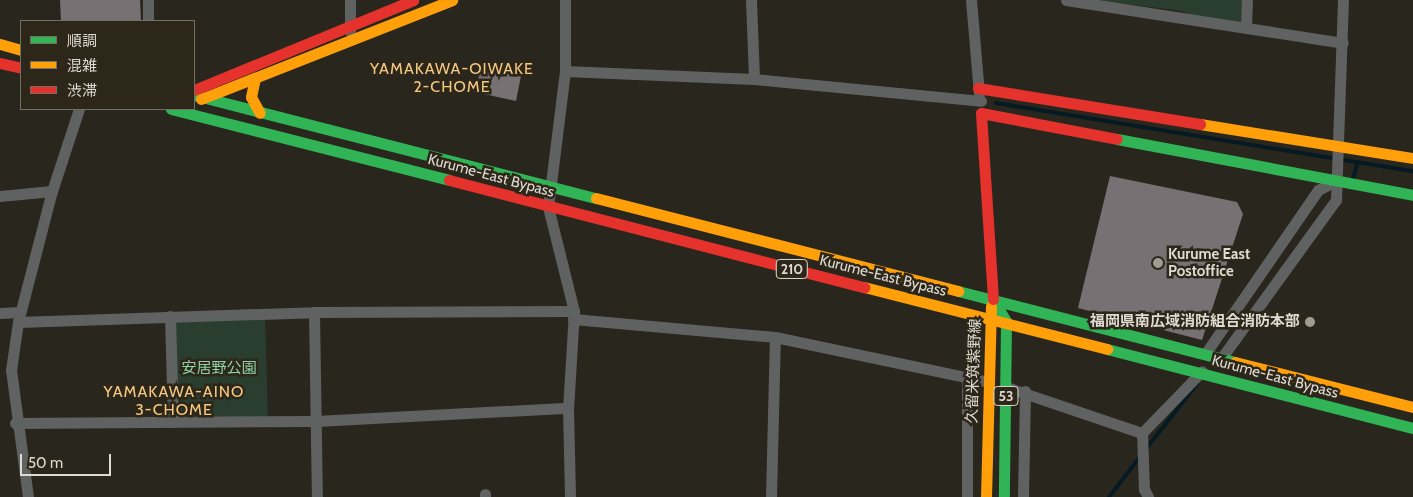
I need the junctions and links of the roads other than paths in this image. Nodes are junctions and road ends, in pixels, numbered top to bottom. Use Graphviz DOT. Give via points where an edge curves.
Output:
graph roads {
  1 [pos="148,0"];
  2 [pos="350,0"];
  3 [pos="413,0"];
  4 [pos="452,0"];
  5 [pos="565,0"];
  6 [pos="751,0"];
  7 [pos="971,0"];
  8 [pos="1066,0"];
  9 [pos="1247,0"];
  10 [pos="1343,0"];
  11 [pos="148,20"];
  12 [pos="350,25"];
  13 [pos="1246,27"];
  14 [pos="350,40"];
  15 [pos="1343,43"];
  16 [pos="0,44"];
  17 [pos="20,50"];
  18 [pos="0,63"];
  19 [pos="20,68"];
  20 [pos="565,72"];
  21 [pos="255,78"];
  22 [pos="754,78"];
  23 [pos="978,88"];
  24 [pos="195,100"];
  25 [pos="195,101"];
  26 [pos="981,101"];
  27 [pos="195,105"];
  28 [pos="195,106"];
  29 [pos="79,110"];
  30 [pos="260,113"];
  31 [pos="981,113"];
  32 [pos="1341,144"];
  33 [pos="1413,158"];
  34 [pos="1336,181"];
  35 [pos="550,187"];
  36 [pos="52,191"];
  37 [pos="1413,195"];
  38 [pos="0,196"];
  39 [pos="548,207"];
  40 [pos="993,299"];
  41 [pos="314,312"];
  42 [pos="0,313"];
  43 [pos="573,315"];
  44 [pos="170,316"];
  45 [pos="19,317"];
  46 [pos="989,317"];
  47 [pos="1006,321"];
  48 [pos="775,337"];
  49 [pos="1205,354"];
  50 [pos="1225,357"];
  51 [pos="1200,373"];
  52 [pos="968,379"];
  53 [pos="988,382"];
  54 [pos="1006,387"];
  55 [pos="1024,391"];
  56 [pos="1413,407"];
  57 [pos="568,408"];
  58 [pos="316,421"];
  59 [pos="173,422"];
  60 [pos="15,423"];
  61 [pos="1413,428"];
  62 [pos="1142,432"];
  63 [pos="28,497"];
  64 [pos="317,497"];
  65 [pos="570,497"];
  66 [pos="771,497"];
  67 [pos="966,497"];
  68 [pos="986,497"];
  69 [pos="1004,497"];
  70 [pos="1023,497"];
  71 [pos="1148,497"];
  1 -- 11 [label="street"];
  2 -- 12 [label="street"];
  3 -- 12 [label="main road"];
  4 -- 14 [label="main road"];
  5 -- 20 [label="street"];
  6 -- 22 [label="street"];
  7 -- 23 [label="street"];
  8 -- 13 [label="street"];
  9 -- 13 [label="street"];
  10 -- 15 [label="street"];
  12 -- 14 [label="street"];
  12 -- 24 [label="main road"];
  13 -- 15 [label="street"];
  14 -- 21 [label="main road"];
  15 -- 32 [label="street"];
  16 -- 17 [label="main road"];
  18 -- 19 [label="main road"];
  20 -- 22 [label="street"];
  20 -- 35 [label="street"];
  21 -- 25 [label="main road"];
  21 -- 30 [label="main road" via="251,97"];
  22 -- 26 [label="street"];
  23 -- 26 [label="street"];
  23 -- 32 [label="main road"];
  26 -- 31 [label="street"];
  27 -- 30 [label="main road, Kurume-East Bypass / 210"];
  28 -- 39 [label="main road, Kurume-East Bypass / 210"];
  29 -- 36 [label="street"];
  30 -- 35 [label="main road, Kurume-East Bypass / 210"];
  31 -- 34 [label="main road"];
  31 -- 40 [label="main road"];
  32 -- 33 [label="main road"];
  32 -- 34 [label="street"];
  34 -- 37 [label="main road"];
  34 -- 49 [label="street" via="1318,190"];
  34 -- 50 [label="street" via="1336,200"];
  35 -- 39 [label="street"];
  35 -- 40 [label="main road, Kurume-East Bypass / 210"];
  36 -- 38 [label="street"];
  36 -- 45 [label="street"];
  39 -- 43 [label="street"];
  39 -- 46 [label="main road, Kurume-East Bypass / 210"];
  40 -- 46 [label="main road, 久留米筑紫野線 / 53"];
  40 -- 47 [label="main road, 久留米筑紫野線"];
  40 -- 49 [label="main road, Kurume-East Bypass / 210"];
  41 -- 43 [label="street"];
  41 -- 44 [label="street"];
  41 -- 58 [label="street"];
  42 -- 45 [label="street"];
  43 -- 48 [label="street"];
  43 -- 57 [label="street"];
  44 -- 45 [label="street"];
  44 -- 59 [label="street"];
  45 -- 60 [label="street" via="11,370"];
  46 -- 47 [label="main road, Kurume-East Bypass / 210"];
  46 -- 53 [label="main road, 久留米筑紫野線 / 53"];
  47 -- 51 [label="main road, Kurume-East Bypass / 210"];
  47 -- 54 [label="main road, 久留米筑紫野線 / 53"];
  48 -- 52 [label="street"];
  48 -- 66 [label="street"];
  49 -- 50 [label="main road, Kurume-East Bypass / 210"];
  50 -- 51 [label="street"];
  50 -- 56 [label="main road, Kurume-East Bypass / 210"];
  51 -- 61 [label="main road, Kurume-East Bypass / 210"];
  51 -- 62 [label="street"];
  52 -- 53 [label="street"];
  52 -- 67 [label="street"];
  53 -- 68 [label="main road, 久留米筑紫野線 / 53"];
  54 -- 55 [label="street"];
  54 -- 69 [label="main road, 久留米筑紫野線 / 53"];
  55 -- 62 [label="street"];
  55 -- 70 [label="street"];
  57 -- 58 [label="street"];
  57 -- 65 [label="street"];
  58 -- 59 [label="street"];
  58 -- 64 [label="street"];
  59 -- 60 [label="street"];
  60 -- 63 [label="street"];
  62 -- 71 [label="street" via="1144,490"];
}
